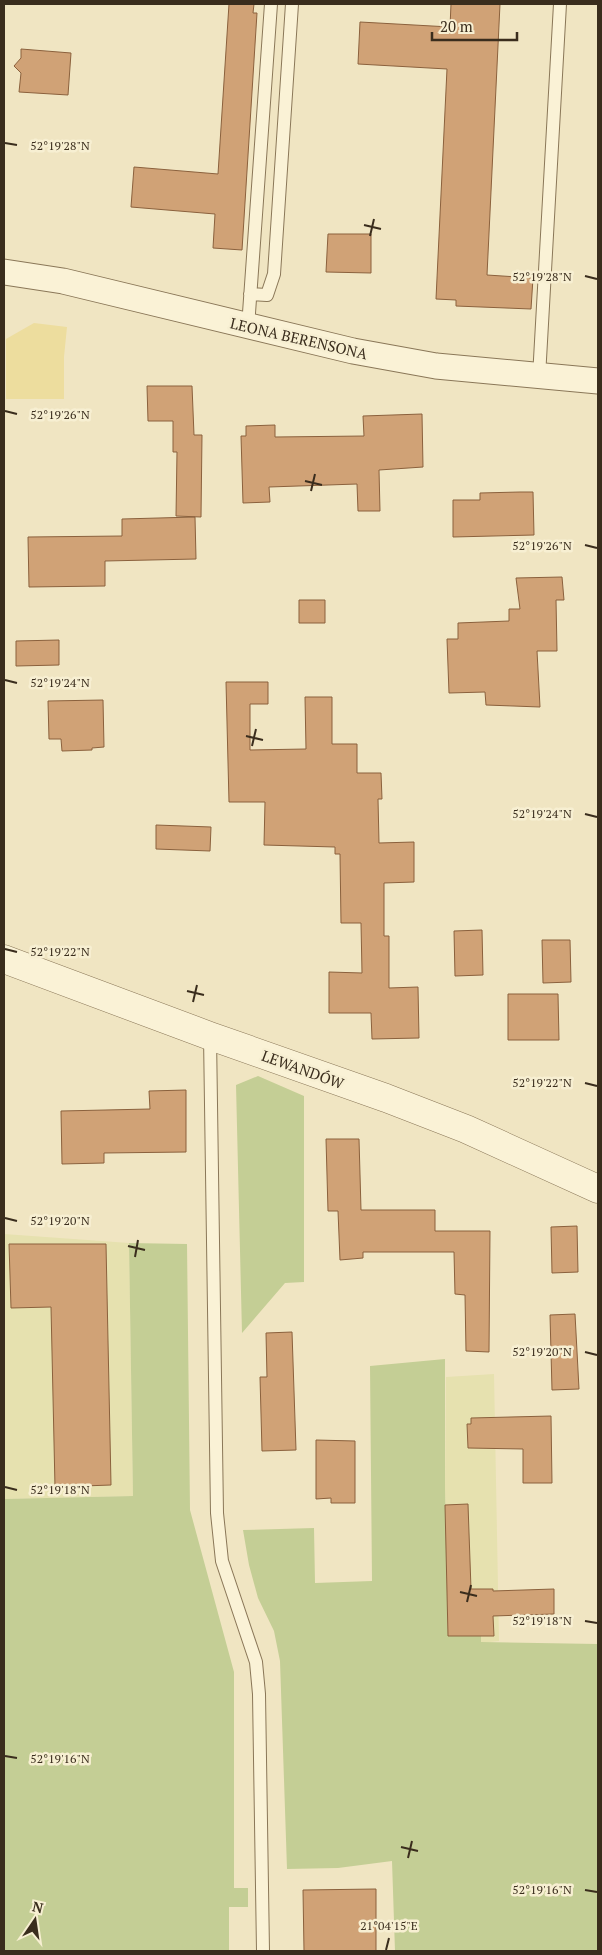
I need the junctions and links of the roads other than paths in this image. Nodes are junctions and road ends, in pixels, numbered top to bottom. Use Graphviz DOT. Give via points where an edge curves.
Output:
graph roads {
  1 [pos="271,4"];
  2 [pos="292,4"];
  3 [pos="560,4"];
  4 [pos="4,272"];
  5 [pos="250,294"];
  6 [pos="248,327"];
  7 [pos="539,377"];
  8 [pos="598,381"];
  9 [pos="4,959"];
  10 [pos="210,1036"];
  11 [pos="598,1189"];
  12 [pos="263,1951"];
  1 -- 5 [label="lane"];
  2 -- 5 [label="lane" via="274,274 267,295"];
  3 -- 7 [label="lane"];
  4 -- 6 [label="street, LEONA BERENSONA" via="63,281"];
  5 -- 6 [label="lane"];
  6 -- 7 [label="street, LEONA BERENSONA" via="436,366"];
  7 -- 8 [label="street, LEONA BERENSONA"];
  9 -- 10 [label="street, LEWANDÓW"];
  10 -- 11 [label="street, LEWANDÓW" via="466,1129"];
  10 -- 12 [label="lane" via="217,1513 222,1562 256,1662"];
}
